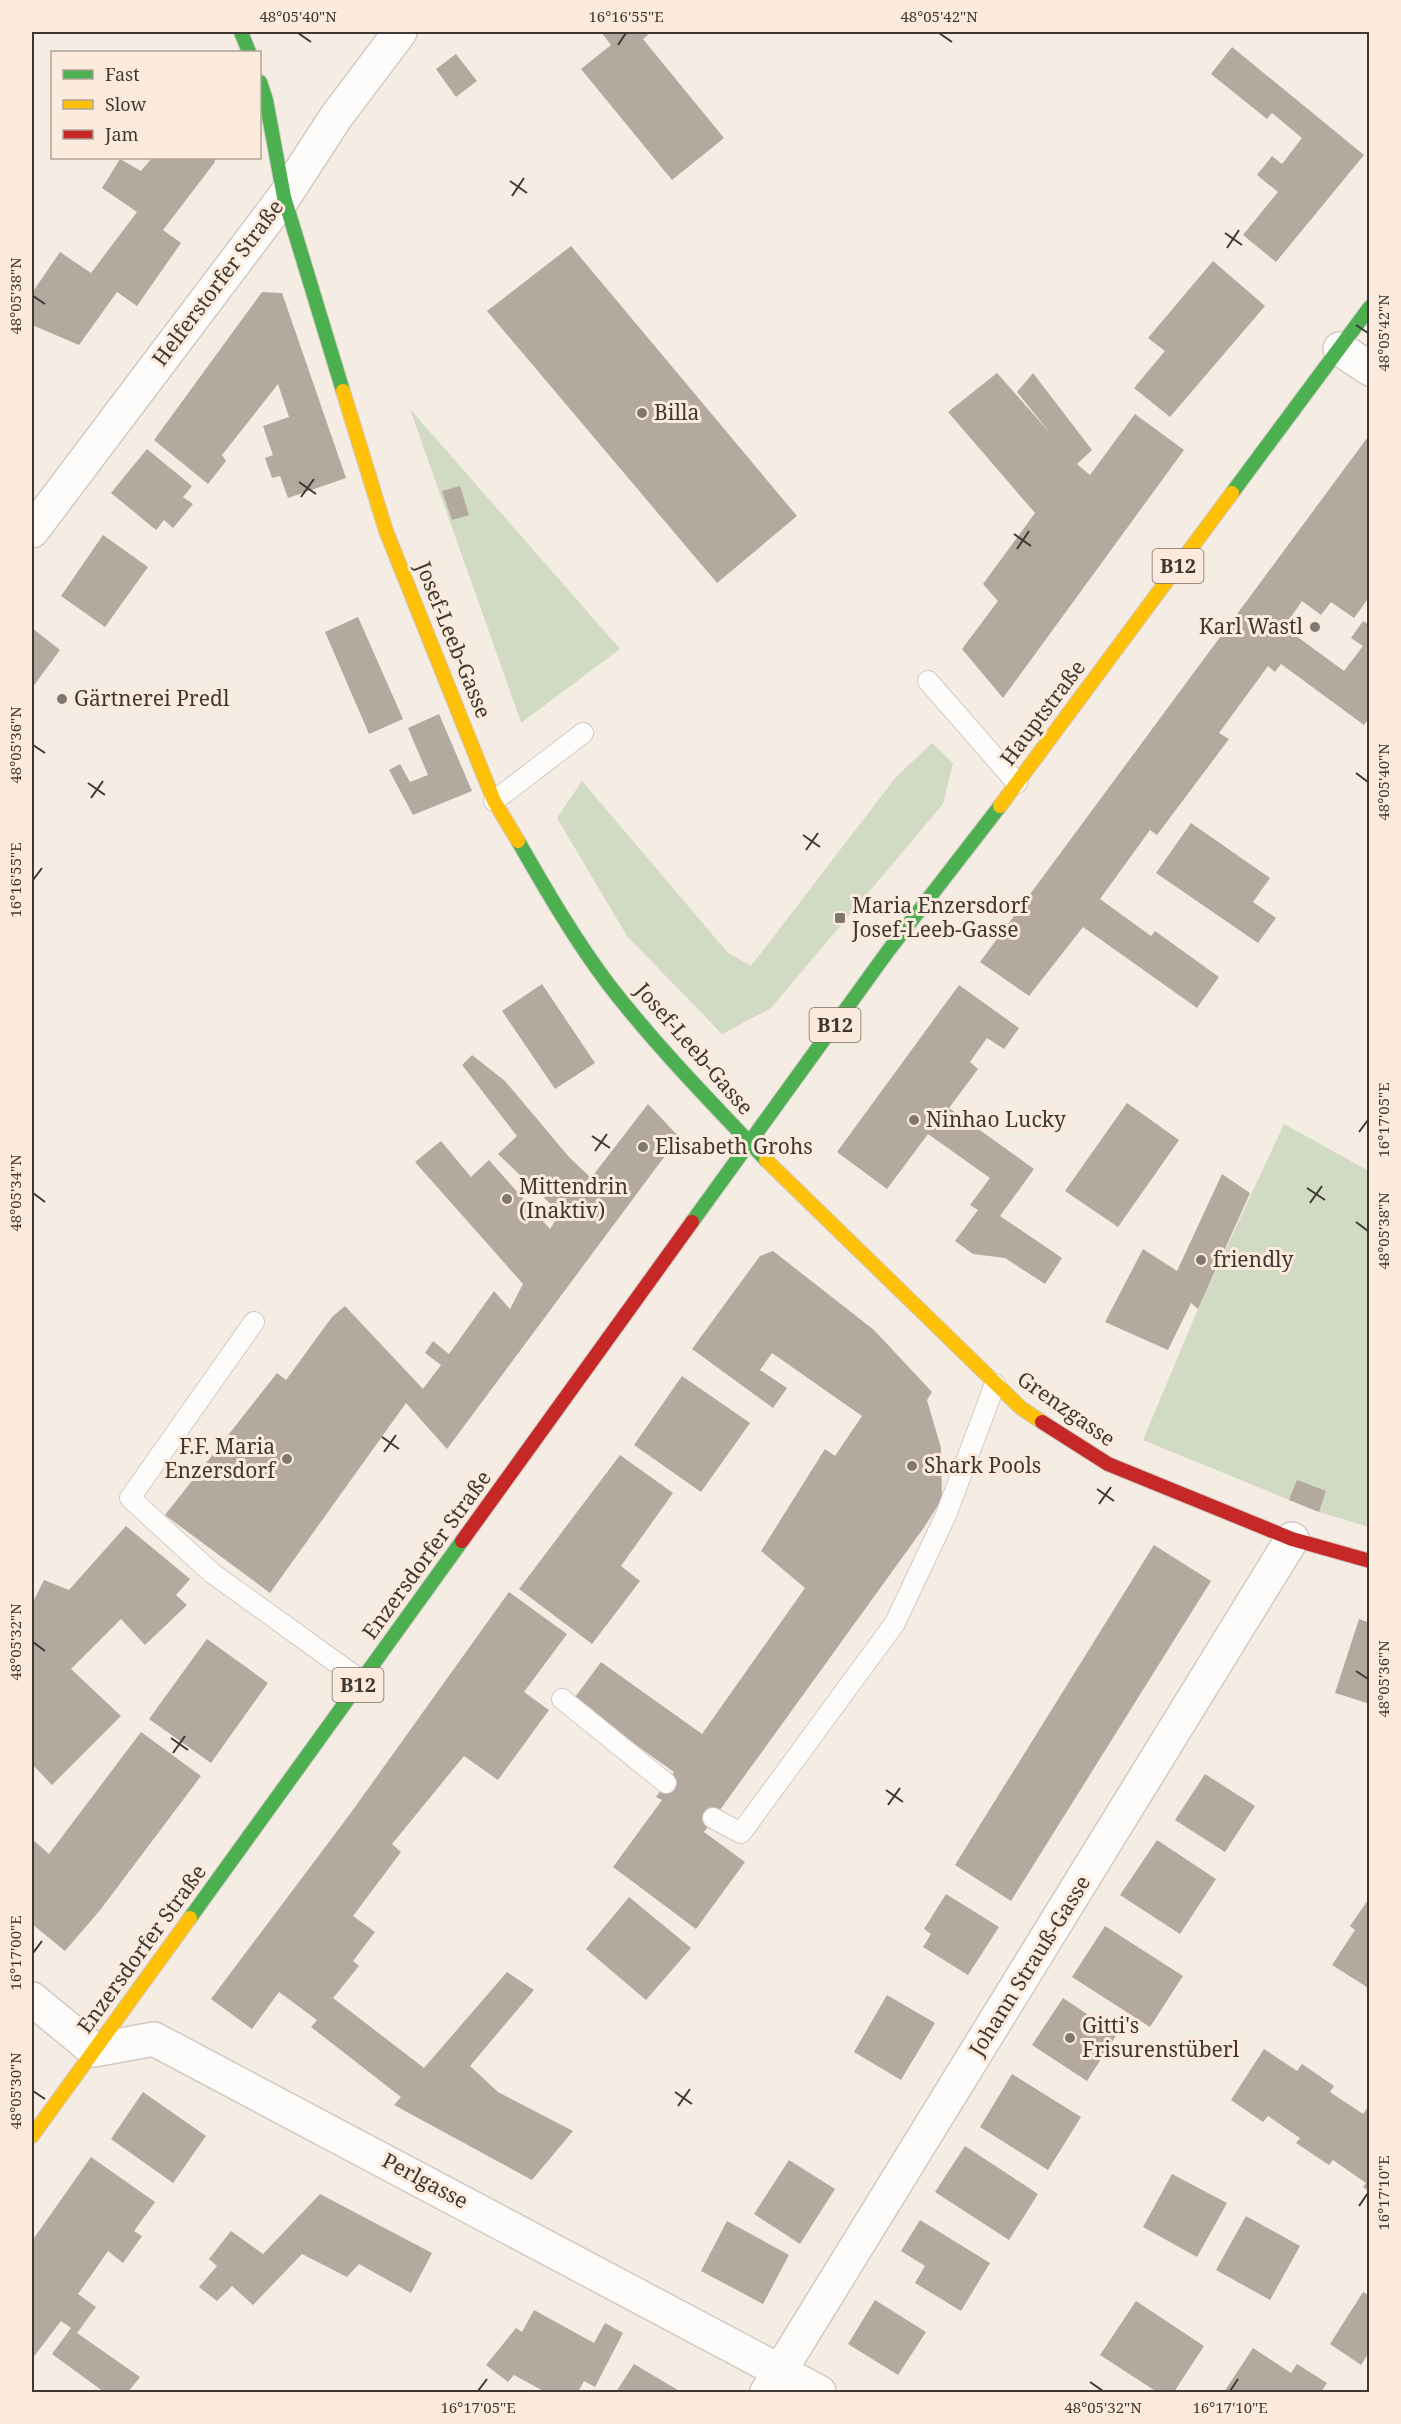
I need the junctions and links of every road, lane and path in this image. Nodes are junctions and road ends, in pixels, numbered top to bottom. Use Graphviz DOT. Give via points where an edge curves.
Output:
graph roads {
  1 [pos="241,32"];
  2 [pos="400,32"];
  3 [pos="249,51"];
  4 [pos="261,85"];
  5 [pos="284,197"];
  6 [pos="1370,307"];
  7 [pos="1340,349"];
  8 [pos="1370,369"];
  9 [pos="32,531"];
  10 [pos="928,681"];
  11 [pos="583,733"];
  12 [pos="1017,783"];
  13 [pos="494,801"];
  14 [pos="749,1144"];
  15 [pos="254,1322"];
  16 [pos="995,1384"];
  17 [pos="1292,1539"];
  18 [pos="1370,1561"];
  19 [pos="362,1681"];
  20 [pos="562,1699"];
  21 [pos="666,1783"];
  22 [pos="714,1818"];
  23 [pos="32,2000"];
  24 [pos="94,2050"];
  25 [pos="32,2136"];
  26 [pos="773,2382"];
  27 [pos="819,2392"];
  1 -- 3 [label="main road"];
  2 -- 5 [label="street, Helferstorfer Straße" via="336,117"];
  4 -- 5 [label="main road, Josef-Leeb-Gasse"];
  5 -- 9 [label="street, Helferstorfer Straße"];
  5 -- 13 [label="main road, Josef-Leeb-Gasse" via="386,531"];
  6 -- 7 [label="main road, Hauptstraße / B12"];
  7 -- 8 [label="street"];
  7 -- 12 [label="main road, Hauptstraße / B12"];
  10 -- 12 [label="lane"];
  11 -- 13 [label="lane"];
  12 -- 14 [label="main road, Hauptstraße / B12" via="888,951"];
  13 -- 14 [label="main road, Josef-Leeb-Gasse" via="608,983 658,1045"];
  14 -- 16 [label="main road, Grenzgasse"];
  14 -- 19 [label="main road, Enzersdorfer Straße / B12"];
  15 -- 19 [label="lane" via="130,1498 212,1573"];
  16 -- 17 [label="main road, Grenzgasse" via="1021,1408 1107,1464"];
  16 -- 22 [label="lane" via="946,1515 895,1623 741,1833"];
  17 -- 18 [label="main road, Grenzgasse"];
  17 -- 26 [label="street, Johann Strauß-Gasse"];
  19 -- 24 [label="main road, Enzersdorfer Straße / B12"];
  20 -- 21 [label="lane"];
  23 -- 24 [label="street"];
  24 -- 25 [label="main road, Enzersdorfer Straße / B12"];
  24 -- 26 [label="street, Perlgasse" via="154,2039"];
  26 -- 27 [label="street, Perlgasse"];
}
